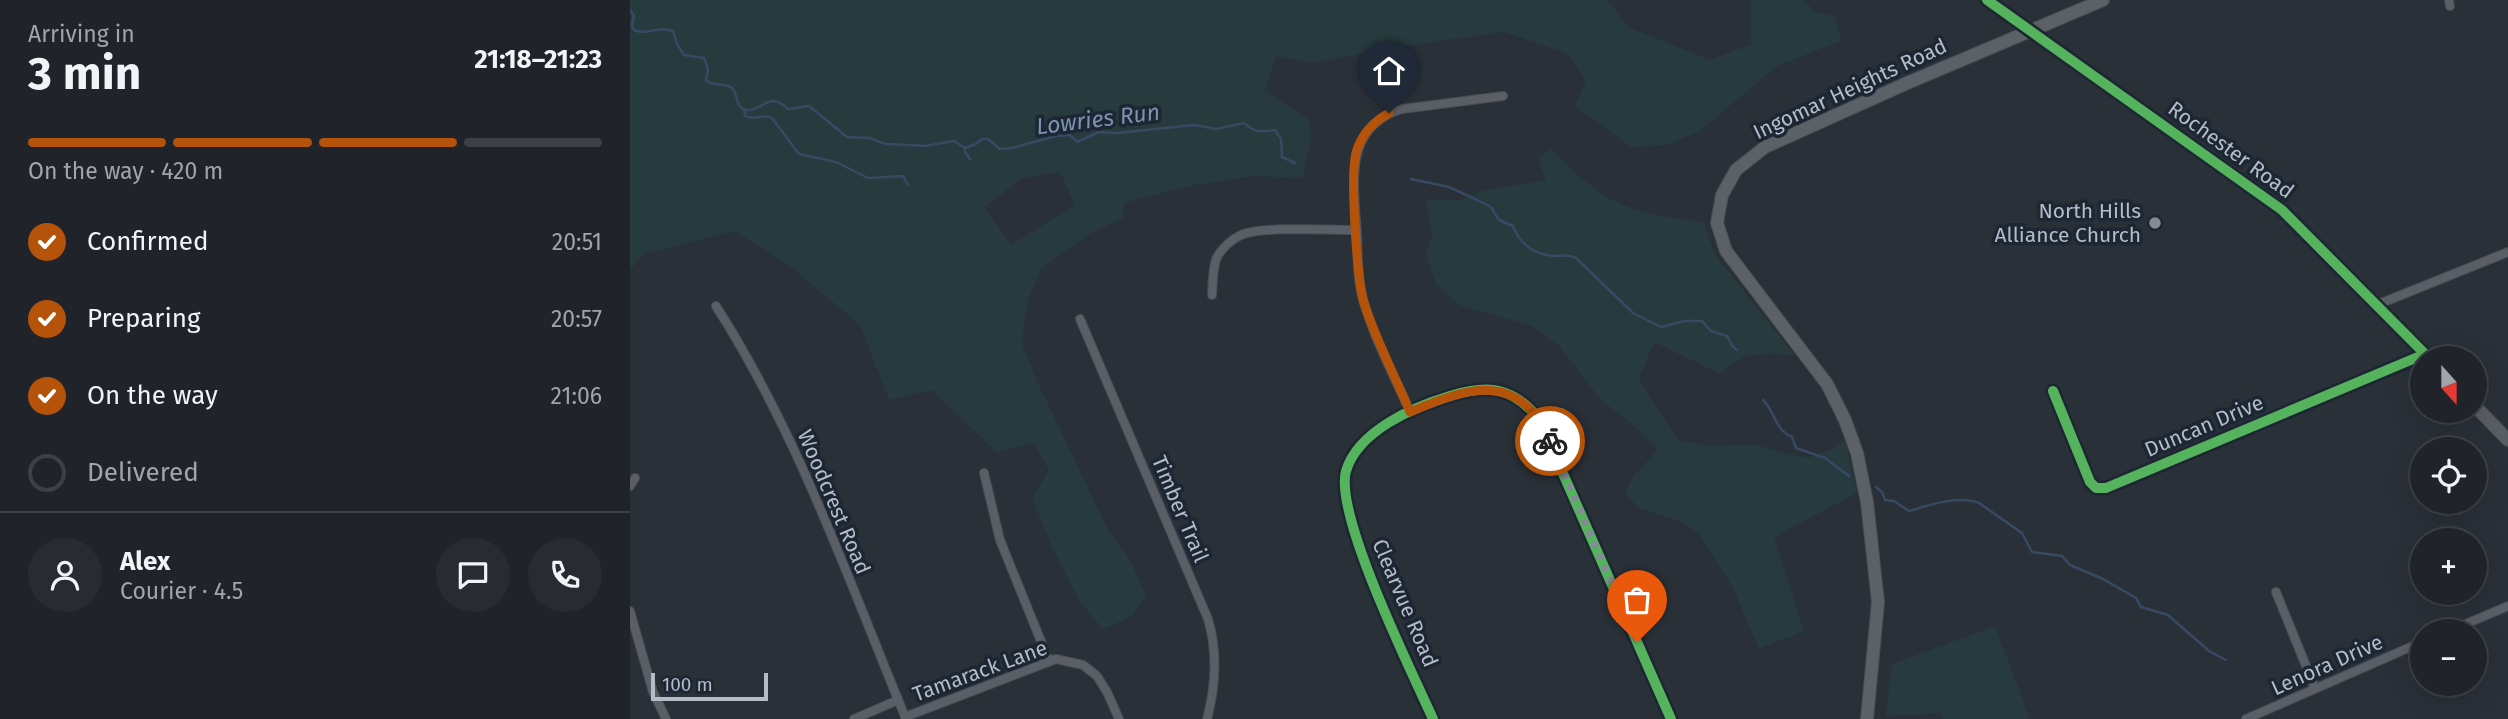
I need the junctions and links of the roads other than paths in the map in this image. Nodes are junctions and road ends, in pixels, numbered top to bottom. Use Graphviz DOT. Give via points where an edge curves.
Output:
graph roads {
  1 [pos="1987,0"];
  2 [pos="2102,0"];
  3 [pos="2031,30"];
  4 [pos="1503,96"];
  5 [pos="1357,230"];
  6 [pos="2508,252"];
  7 [pos="1212,295"];
  8 [pos="2379,304"];
  9 [pos="716,306"];
  10 [pos="1080,319"];
  11 [pos="2419,346"];
  12 [pos="2410,363"];
  13 [pos="2053,391"];
  14 [pos="1410,412"];
  15 [pos="2487,418"];
  16 [pos="2508,440"];
  17 [pos="984,473"];
  18 [pos="635,478"];
  19 [pos="630,486"];
  20 [pos="2276,592"];
  21 [pos="2508,606"];
  22 [pos="630,611"];
  23 [pos="2478,619"];
  24 [pos="2410,647"];
  25 [pos="1049,661"];
  26 [pos="2315,688"];
  27 [pos="898,700"];
  28 [pos="906,718"];
  29 [pos="666,719"];
  30 [pos="854,719"];
  31 [pos="1119,719"];
  32 [pos="1206,719"];
  33 [pos="1433,719"];
  34 [pos="1671,719"];
  35 [pos="1867,719"];
  36 [pos="2246,719"];
  1 -- 3 [label="street, Rochester Road"];
  2 -- 3 [label="main road, Ingomar Heights Road"];
  3 -- 8 [label="street, Rochester Road" via="2272,202"];
  3 -- 35 [label="main road, Ingomar Heights Road" via="1765,147 1736,170 1720,201 1717,223 1726,251 1827,384 1857,453 1878,602"];
  4 -- 5 [label="street" via="1402,109 1378,118 1356,154"];
  5 -- 7 [label="street" via="1240,236 1218,256"];
  5 -- 14 [label="street" via="1363,302"];
  6 -- 8 [label="street"];
  8 -- 11 [label="street, Rochester Road"];
  9 -- 27 [label="street, Woodcrest Road" via="774,405"];
  10 -- 32 [label="street, Timber Trail" via="1209,619 1216,673"];
  12 -- 13 [label="street, Duncan Drive" via="2106,488 2096,488 2090,482"];
  14 -- 33 [label="street, Clearvue Road" via="1377,429 1355,454 1343,489 1376,589"];
  14 -- 34 [label="street" via="1483,389 1504,391 1523,401 1539,419"];
  15 -- 16 [label="street"];
  17 -- 25 [label="street" via="1000,540"];
  18 -- 19 [label="street"];
  20 -- 26 [label="street"];
  21 -- 23 [label="street"];
  22 -- 29 [label="street" via="653,692"];
  24 -- 26 [label="street, Lenora Drive"];
  25 -- 28 [label="street, Tamarack Lane"];
  25 -- 31 [label="street, Tamarack Lane" via="1074,661 1090,669 1108,691"];
  26 -- 36 [label="street, Lenora Drive"];
  27 -- 28 [label="street, Woodcrest Road"];
  27 -- 30 [label="street"];
}
